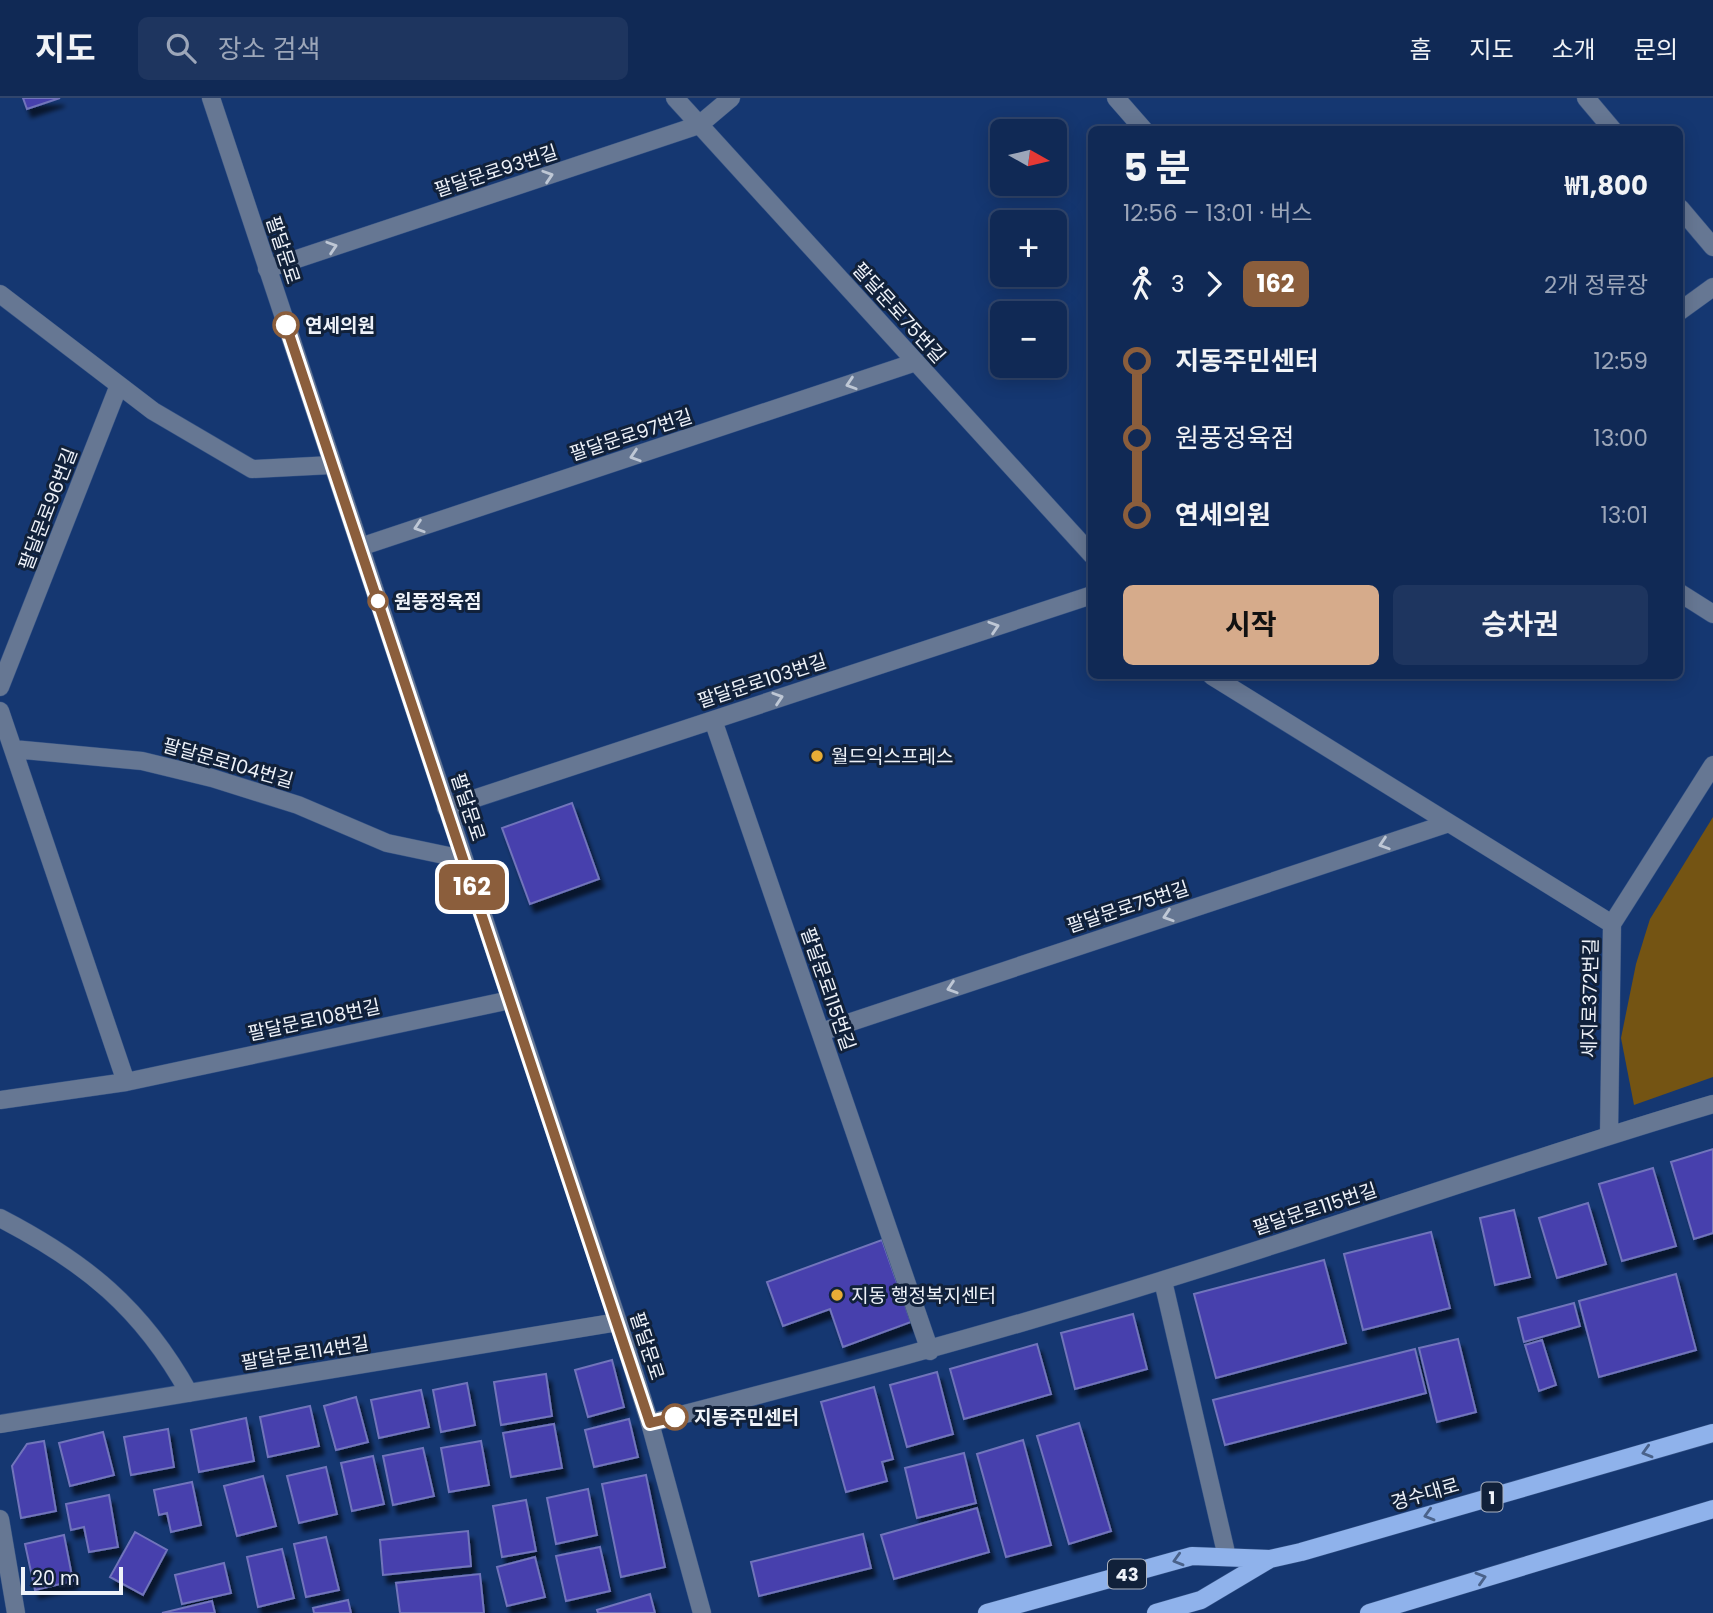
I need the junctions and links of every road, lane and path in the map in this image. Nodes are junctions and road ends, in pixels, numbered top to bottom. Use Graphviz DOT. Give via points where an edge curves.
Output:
graph roads {
  1 [pos="211,98"];
  2 [pos="675,98"];
  3 [pos="731,98"];
  4 [pos="1116,98"];
  5 [pos="1586,98"];
  6 [pos="699,125"];
  7 [pos="1140,126"];
  8 [pos="1610,126"];
  9 [pos="1683,212"];
  10 [pos="1713,247"];
  11 [pos="267,269"];
  12 [pos="1713,287"];
  13 [pos="0,295"];
  14 [pos="1683,309"];
  15 [pos="916,362"];
  16 [pos="119,385"];
  17 [pos="332,465"];
  18 [pos="360,547"];
  19 [pos="1088,551"];
  20 [pos="1683,595"];
  21 [pos="1088,596"];
  22 [pos="1713,614"];
  23 [pos="1217,679"];
  24 [pos="0,687"];
  25 [pos="0,711"];
  26 [pos="713,720"];
  27 [pos="13,749"];
  28 [pos="1713,765"];
  29 [pos="446,807"];
  30 [pos="1449,823"];
  31 [pos="463,859"];
  32 [pos="1612,924"];
  33 [pos="510,1000"];
  34 [pos="821,1032"];
  35 [pos="126,1082"];
  36 [pos="0,1100"];
  37 [pos="1713,1104"];
  38 [pos="1609,1135"];
  39 [pos="0,1218"];
  40 [pos="1163,1281"];
  41 [pos="618,1322"];
  42 [pos="930,1351"];
  43 [pos="189,1393"];
  44 [pos="650,1423"];
  45 [pos="0,1424"];
  46 [pos="1713,1433"];
  47 [pos="1713,1509"];
  48 [pos="0,1519"];
  49 [pos="1227,1557"];
  50 [pos="1270,1559"];
  51 [pos="16,1613"];
  52 [pos="702,1613"];
  53 [pos="987,1613"];
  54 [pos="1156,1613"];
  55 [pos="1369,1613"];
  1 -- 11 [label="street, 팔달문로"];
  2 -- 6 [label="street, 팔달문로75번길"];
  3 -- 6 [label="street, 팔달문로93번길"];
  4 -- 7 [label="street"];
  5 -- 8 [label="street"];
  11 -- 6 [label="street, 팔달문로93번길, one-way"];
  6 -- 15 [label="street, 팔달문로75번길"];
  9 -- 10 [label="street"];
  11 -- 17 [label="street, 팔달문로"];
  12 -- 14 [label="street"];
  13 -- 16 [label="street"];
  15 -- 18 [label="street, 팔달문로97번길, one-way"];
  15 -- 19 [label="street, 팔달문로75번길"];
  16 -- 17 [label="street" via="153,411 253,468"];
  16 -- 24 [label="street, 팔달문로96번길"];
  17 -- 18 [label="street, 팔달문로"];
  18 -- 29 [label="street, 팔달문로"];
  20 -- 22 [label="street"];
  26 -- 21 [label="street, 팔달문로103번길, one-way"];
  23 -- 30 [label="street"];
  25 -- 27 [label="street"];
  26 -- 29 [label="street, 팔달문로103번길"];
  26 -- 34 [label="street, 팔달문로115번길"];
  27 -- 31 [label="street, 팔달문로104번길" via="165,766 298,804 387,843"];
  27 -- 35 [label="street"];
  28 -- 32 [label="street, 세지로372번길"];
  29 -- 31 [label="street, 팔달문로"];
  30 -- 32 [label="street"];
  30 -- 34 [label="street, 팔달문로75번길, one-way"];
  31 -- 33 [label="street, 팔달문로"];
  32 -- 38 [label="street, 세지로372번길"];
  33 -- 35 [label="street, 팔달문로108번길"];
  33 -- 41 [label="street, 팔달문로"];
  34 -- 42 [label="street, 팔달문로115번길"];
  35 -- 36 [label="street, 팔달문로108번길"];
  37 -- 38 [label="street, 팔달문로115번길"];
  38 -- 40 [label="street, 팔달문로115번길"];
  39 -- 43 [label="street" via="55,1247 110,1289 168,1356"];
  40 -- 42 [label="street, 팔달문로115번길"];
  40 -- 49 [label="street"];
  41 -- 43 [label="street, 팔달문로114번길"];
  41 -- 44 [label="street, 팔달문로"];
  42 -- 44 [label="street, 팔달문로115번길"];
  43 -- 45 [label="street, 팔달문로114번길"];
  44 -- 52 [label="street, 팔달문로"];
  46 -- 50 [label="main road, 경수대로 / 1, one-way"];
  55 -- 47 [label="main road, one-way"];
  48 -- 51 [label="street"];
  49 -- 50 [label="main road, 경수대로 / 43"];
  49 -- 53 [label="main road, 경수대로 / 43, one-way" via="1192,1556"];
  50 -- 54 [label="main road, 경수대로 / 1" via="1201,1600"];
}
